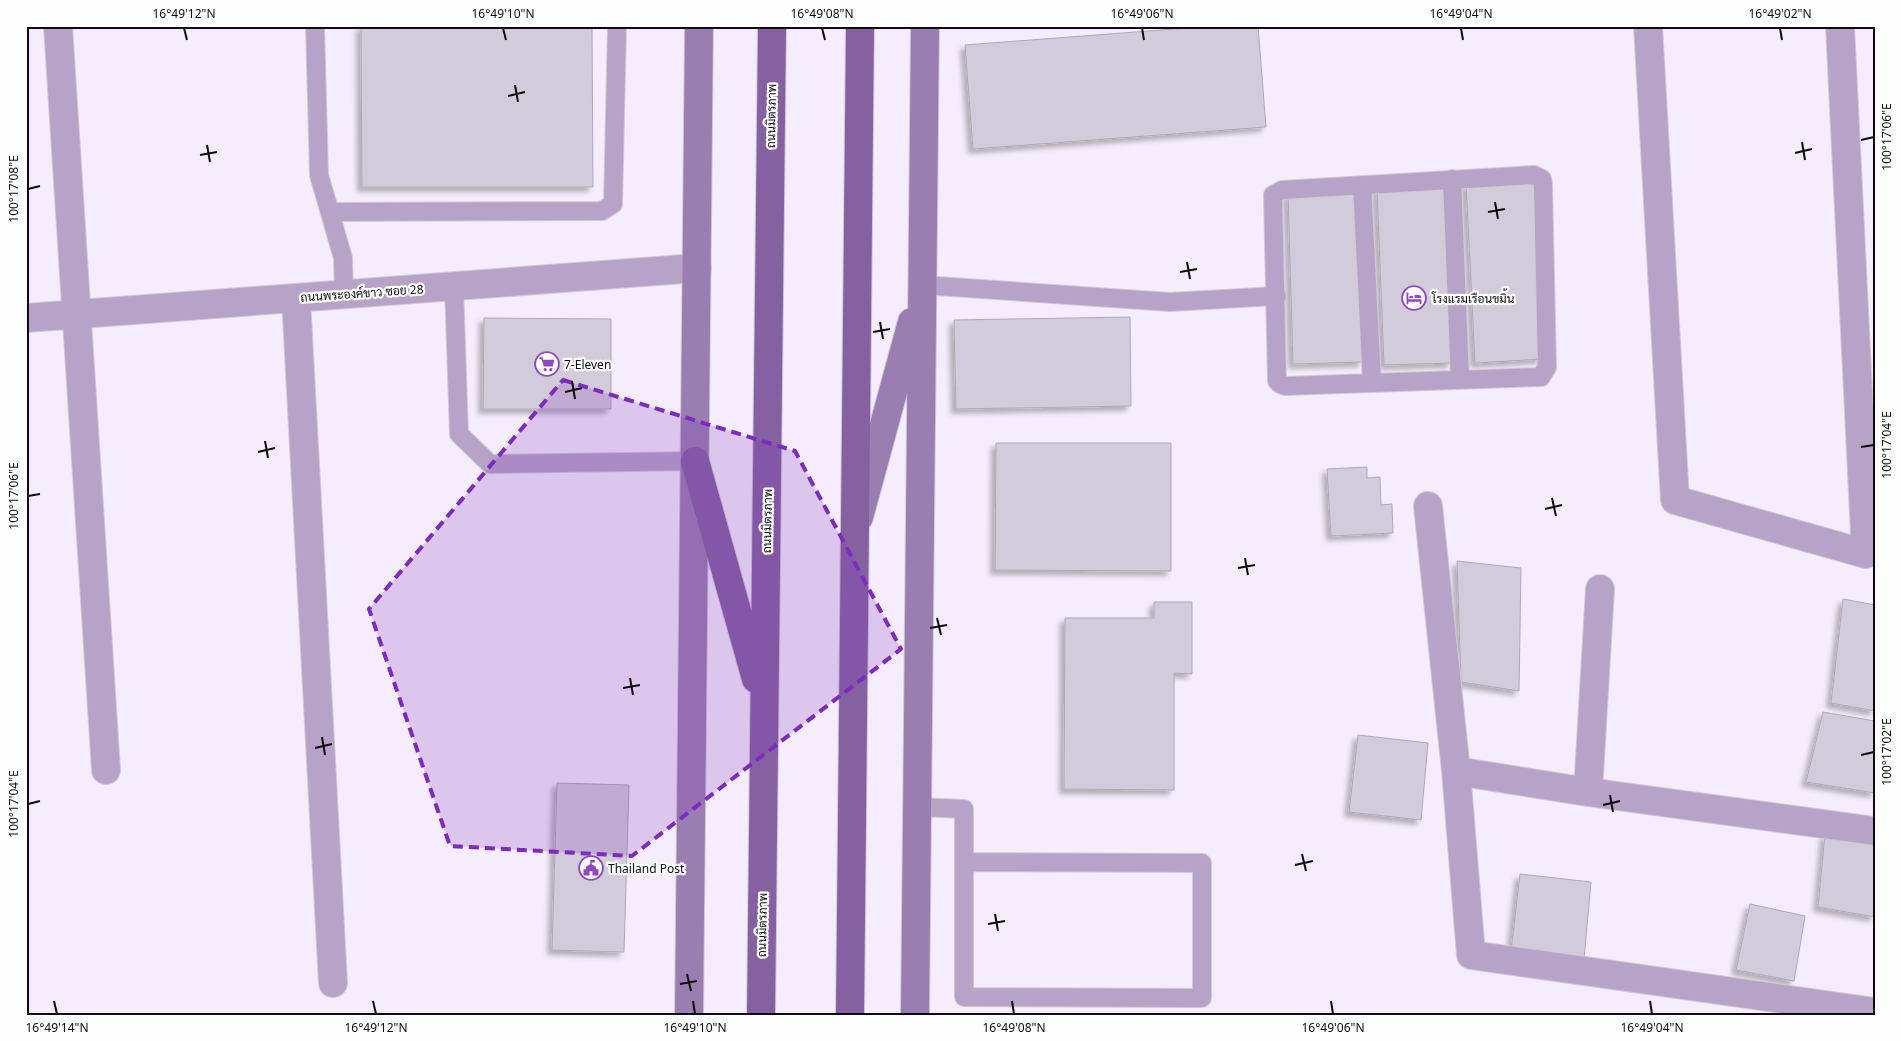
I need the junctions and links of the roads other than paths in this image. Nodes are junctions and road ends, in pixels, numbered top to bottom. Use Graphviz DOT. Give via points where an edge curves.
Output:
graph roads {
  1 [pos="58,26"];
  2 [pos="315,26"];
  3 [pos="617,26"];
  4 [pos="699,26"];
  5 [pos="772,26"];
  6 [pos="860,26"];
  7 [pos="925,26"];
  8 [pos="1648,26"];
  9 [pos="1840,26"];
  10 [pos="1452,179"];
  11 [pos="1362,185"];
  12 [pos="331,212"];
  13 [pos="697,268"];
  14 [pos="922,285"];
  15 [pos="454,286"];
  16 [pos="344,294"];
  17 [pos="1276,296"];
  18 [pos="296,298"];
  19 [pos="77,314"];
  20 [pos="26,318"];
  21 [pos="1460,380"];
  22 [pos="1372,383"];
  23 [pos="695,461"];
  24 [pos="1428,506"];
  25 [pos="854,536"];
  26 [pos="1600,589"];
  27 [pos="765,710"];
  28 [pos="106,770"];
  29 [pos="1456,771"];
  30 [pos="1588,792"];
  31 [pos="917,807"];
  32 [pos="1875,832"];
  33 [pos="964,862"];
  34 [pos="333,984"];
  35 [pos="1875,1012"];
  36 [pos="689,1015"];
  37 [pos="762,1015"];
  38 [pos="850,1015"];
  39 [pos="915,1015"];
  1 -- 19 [label="street"];
  2 -- 12 [label="lane" via="318,175"];
  3 -- 12 [label="lane" via="613,204 602,211"];
  4 -- 13 [label="main road"];
  5 -- 27 [label="main road, ถนนมิตรภาพ"];
  6 -- 25 [label="main road"];
  7 -- 14 [label="main road"];
  8 -- 9 [label="street" via="1675,500 1866,554"];
  10 -- 11 [label="lane"];
  10 -- 21 [label="lane"];
  10 -- 21 [label="lane" via="1534,175 1539,176 1544,185 1547,367 1540,377"];
  11 -- 17 [label="lane" via="1282,190 1273,196"];
  11 -- 22 [label="lane"];
  12 -- 16 [label="lane" via="343,258"];
  13 -- 15 [label="street, ถนนพระองค์ขาว ซอย 28"];
  13 -- 23 [label="main road"];
  14 -- 17 [label="lane" via="1170,302"];
  14 -- 25 [label="main road"];
  14 -- 31 [label="main road"];
  15 -- 16 [label="street, ถนนพระองค์ขาว ซอย 28"];
  15 -- 23 [label="lane" via="459,434 490,464"];
  16 -- 18 [label="street, ถนนพระองค์ขาว ซอย 28"];
  17 -- 22 [label="lane" via="1277,381 1280,384"];
  18 -- 19 [label="street, ถนนพระองค์ขาว ซอย 28"];
  18 -- 34 [label="street"];
  19 -- 20 [label="street, ถนนพระองค์ขาว ซอย 28"];
  19 -- 28 [label="street"];
  21 -- 22 [label="lane"];
  23 -- 27 [label="main road"];
  23 -- 36 [label="main road"];
  24 -- 29 [label="street"];
  25 -- 38 [label="main road"];
  26 -- 30 [label="street"];
  27 -- 37 [label="main road, ถนนมิตรภาพ"];
  29 -- 30 [label="street"];
  29 -- 35 [label="street" via="1471,955"];
  30 -- 32 [label="street"];
  31 -- 33 [label="lane" via="964,809"];
  31 -- 39 [label="main road"];
  33 -- 33 [label="lane" via="1202,863 1202,998 964,998"];
}
